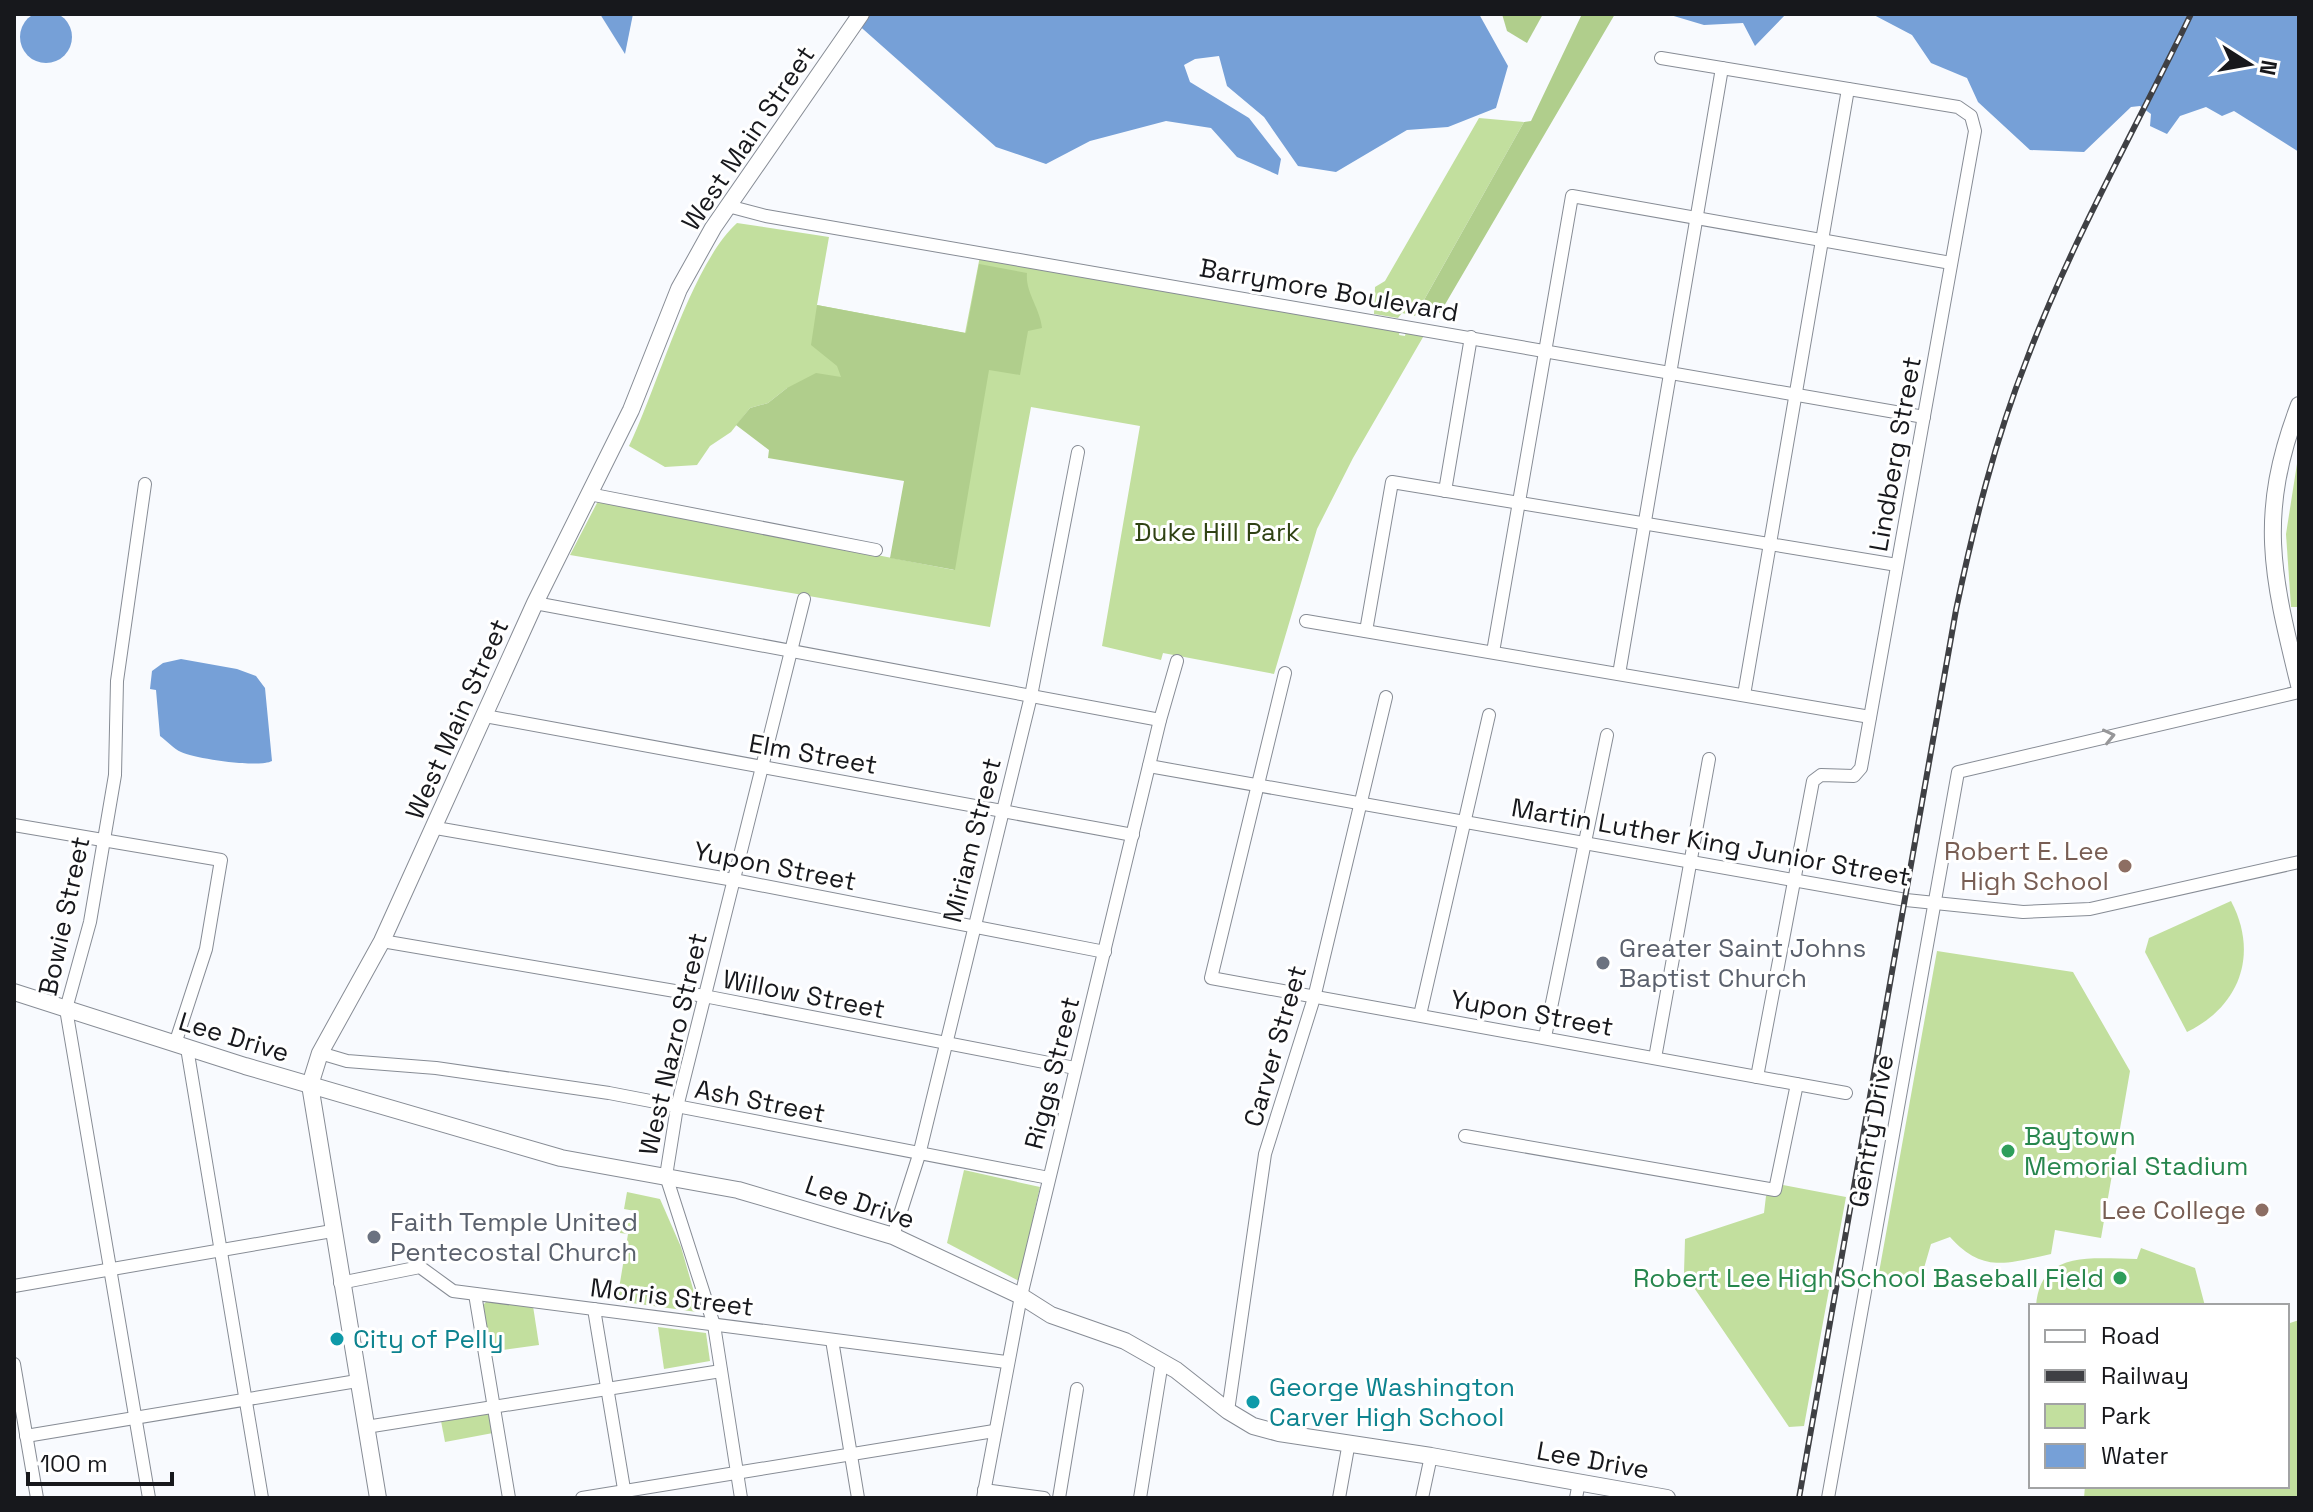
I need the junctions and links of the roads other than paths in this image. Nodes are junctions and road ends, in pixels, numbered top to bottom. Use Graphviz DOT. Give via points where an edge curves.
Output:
graph roads {
  1 [pos="861,14"];
  2 [pos="1661,58"];
  3 [pos="1722,68"];
  4 [pos="1848,89"];
  5 [pos="728,206"];
  6 [pos="1696,218"];
  7 [pos="1822,240"];
  8 [pos="1951,263"];
  9 [pos="1471,337"];
  10 [pos="1545,350"];
  11 [pos="1669,373"];
  12 [pos="1796,395"];
  13 [pos="2299,405"];
  14 [pos="1924,417"];
  15 [pos="1078,452"];
  16 [pos="145,484"];
  17 [pos="1445,491"];
  18 [pos="589,494"];
  19 [pos="1517,502"];
  20 [pos="1644,523"];
  21 [pos="1770,544"];
  22 [pos="876,550"];
  23 [pos="1897,565"];
  24 [pos="804,599"];
  25 [pos="535,603"];
  26 [pos="1306,621"];
  27 [pos="1366,631"];
  28 [pos="793,651"];
  29 [pos="1493,652"];
  30 [pos="1177,661"];
  31 [pos="1285,673"];
  32 [pos="1619,674"];
  33 [pos="2299,685"];
  34 [pos="2299,692"];
  35 [pos="1744,695"];
  36 [pos="1031,696"];
  37 [pos="1386,697"];
  38 [pos="1489,715"];
  39 [pos="485,716"];
  40 [pos="1870,717"];
  41 [pos="1160,720"];
  42 [pos="1607,735"];
  43 [pos="1709,759"];
  44 [pos="1149,766"];
  45 [pos="761,767"];
  46 [pos="1257,786"];
  47 [pos="1359,803"];
  48 [pos="1002,811"];
  49 [pos="1464,821"];
  50 [pos="14,825"];
  51 [pos="436,828"];
  52 [pos="1133,835"];
  53 [pos="104,840"];
  54 [pos="1588,842"];
  55 [pos="1691,861"];
  56 [pos="2299,862"];
  57 [pos="734,880"];
  58 [pos="1794,880"];
  59 [pos="1933,903"];
  60 [pos="973,925"];
  61 [pos="382,941"];
  62 [pos="1105,952"];
  63 [pos="14,992"];
  64 [pos="704,996"];
  65 [pos="1314,998"];
  66 [pos="66,1009"];
  67 [pos="1420,1015"];
  68 [pos="1545,1037"];
  69 [pos="946,1044"];
  70 [pos="181,1046"];
  71 [pos="320,1053"];
  72 [pos="1655,1058"];
  73 [pos="1075,1068"];
  74 [pos="1757,1077"];
  75 [pos="1797,1084"];
  76 [pos="310,1085"];
  77 [pos="1846,1093"];
  78 [pos="677,1107"];
  79 [pos="1465,1136"];
  80 [pos="919,1155"];
  81 [pos="666,1176"];
  82 [pos="1049,1178"];
  83 [pos="332,1231"];
  84 [pos="893,1236"];
  85 [pos="220,1250"];
  86 [pos="110,1269"];
  87 [pos="340,1283"];
  88 [pos="14,1286"];
  89 [pos="475,1294"];
  90 [pos="1021,1296"];
  91 [pos="594,1309"];
  92 [pos="714,1325"];
  93 [pos="832,1340"];
  94 [pos="1006,1362"];
  95 [pos="1162,1362"];
  96 [pos="14,1364"];
  97 [pos="721,1371"];
  98 [pos="357,1381"];
  99 [pos="606,1387"];
  100 [pos="1077,1389"];
  101 [pos="246,1399"];
  102 [pos="493,1406"];
  103 [pos="1228,1411"];
  104 [pos="135,1417"];
  105 [pos="366,1427"];
  106 [pos="994,1431"];
  107 [pos="26,1436"];
  108 [pos="1349,1442"];
  109 [pos="850,1454"];
  110 [pos="1431,1456"];
  111 [pos="737,1472"];
  112 [pos="1578,1490"];
  113 [pos="625,1494"];
  114 [pos="983,1494"];
  115 [pos="37,1498"];
  116 [pos="149,1498"];
  117 [pos="262,1498"];
  118 [pos="378,1498"];
  119 [pos="509,1498"];
  120 [pos="582,1498"];
  121 [pos="741,1498"];
  122 [pos="858,1498"];
  123 [pos="1044,1498"];
  124 [pos="1059,1498"];
  125 [pos="1140,1498"];
  126 [pos="1339,1498"];
  127 [pos="1422,1498"];
  128 [pos="1667,1498"];
  129 [pos="1828,1498"];
  1 -- 5 [label="main road, West Main Street"];
  2 -- 3 [label="street"];
  3 -- 4 [label="street"];
  3 -- 6 [label="street"];
  4 -- 7 [label="street"];
  4 -- 8 [label="street, Lindberg Street" via="1958,107 1971,116 1975,131"];
  5 -- 9 [label="street, Barrymore Boulevard"];
  5 -- 18 [label="main road, West Main Street" via="679,289 631,410"];
  6 -- 7 [label="street"];
  6 -- 10 [label="street" via="1572,196"];
  6 -- 11 [label="street"];
  7 -- 8 [label="street"];
  7 -- 12 [label="street"];
  8 -- 14 [label="street, Lindberg Street"];
  9 -- 10 [label="street, Barrymore Boulevard"];
  9 -- 17 [label="street"];
  10 -- 11 [label="street, Barrymore Boulevard"];
  10 -- 19 [label="street"];
  11 -- 12 [label="street, Barrymore Boulevard"];
  11 -- 20 [label="street"];
  12 -- 14 [label="street, Barrymore Boulevard"];
  12 -- 21 [label="street"];
  13 -- 33 [label="main road" via="2278,475 2271,555"];
  14 -- 23 [label="street, Lindberg Street"];
  15 -- 36 [label="street, Miriam Street"];
  16 -- 53 [label="street, Bowie Street" via="117,681 115,775"];
  17 -- 19 [label="street"];
  17 -- 27 [label="street" via="1392,482"];
  18 -- 22 [label="street"];
  18 -- 25 [label="main road, West Main Street"];
  19 -- 20 [label="street"];
  19 -- 29 [label="street"];
  20 -- 21 [label="street"];
  20 -- 32 [label="street"];
  21 -- 23 [label="street"];
  21 -- 35 [label="street"];
  23 -- 40 [label="street, Lindberg Street"];
  24 -- 28 [label="street, West Nazro Street"];
  25 -- 28 [label="street"];
  25 -- 39 [label="main road, West Main Street"];
  26 -- 27 [label="street"];
  27 -- 29 [label="street"];
  28 -- 36 [label="street"];
  28 -- 45 [label="street, West Nazro Street"];
  29 -- 32 [label="street"];
  30 -- 41 [label="street, Riggs Street"];
  31 -- 46 [label="street"];
  32 -- 35 [label="street"];
  59 -- 34 [label="street, Gentry Drive, one-way" via="1958,772"];
  35 -- 40 [label="street"];
  36 -- 41 [label="street"];
  36 -- 48 [label="street, Miriam Street"];
  37 -- 47 [label="street, Carver Street"];
  38 -- 49 [label="street"];
  39 -- 45 [label="street, Elm Street"];
  39 -- 51 [label="main road, West Main Street"];
  40 -- 58 [label="street, Lindberg Street" via="1859,774 1821,775 1813,781"];
  41 -- 44 [label="street, Riggs Street"];
  42 -- 54 [label="street"];
  43 -- 55 [label="street"];
  44 -- 46 [label="street, Martin Luther King Junior Street"];
  44 -- 52 [label="street, Riggs Street"];
  45 -- 48 [label="street, Elm Street"];
  45 -- 57 [label="street, West Nazro Street"];
  46 -- 47 [label="street, Martin Luther King Junior Street"];
  46 -- 65 [label="street, Yupon Street" via="1211,978"];
  47 -- 49 [label="street, Martin Luther King Junior Street"];
  47 -- 65 [label="street, Carver Street"];
  48 -- 52 [label="street, Elm Street"];
  48 -- 60 [label="street, Miriam Street"];
  49 -- 54 [label="street, Martin Luther King Junior Street"];
  49 -- 67 [label="street"];
  50 -- 53 [label="street"];
  51 -- 57 [label="street, Yupon Street"];
  51 -- 61 [label="main road, West Main Street"];
  52 -- 62 [label="street, Riggs Street"];
  53 -- 66 [label="street, Bowie Street" via="87,936"];
  53 -- 70 [label="street" via="221,860 206,949"];
  54 -- 55 [label="street, Martin Luther King Junior Street"];
  54 -- 68 [label="street"];
  55 -- 58 [label="street, Martin Luther King Junior Street"];
  55 -- 72 [label="street"];
  56 -- 59 [label="street, Martin Luther King Junior Street" via="2090,909 2023,912"];
  57 -- 60 [label="street, Yupon Street"];
  57 -- 64 [label="street, West Nazro Street"];
  58 -- 59 [label="street, Martin Luther King Junior Street"];
  58 -- 74 [label="street"];
  59 -- 129 [label="street, Gentry Drive"];
  60 -- 62 [label="street, Yupon Street"];
  60 -- 69 [label="street, Miriam Street"];
  61 -- 64 [label="street, Willow Street"];
  61 -- 71 [label="main road, West Main Street"];
  62 -- 73 [label="street, Riggs Street"];
  63 -- 66 [label="main road, Lee Drive"];
  64 -- 69 [label="street, Willow Street"];
  64 -- 78 [label="street, West Nazro Street"];
  65 -- 67 [label="street, Yupon Street"];
  65 -- 103 [label="street, Carver Street" via="1265,1154"];
  66 -- 70 [label="main road, Lee Drive"];
  66 -- 86 [label="street, Bowie Street"];
  67 -- 68 [label="street, Yupon Street"];
  68 -- 72 [label="street, Yupon Street"];
  69 -- 73 [label="street, Willow Street"];
  69 -- 80 [label="street, Miriam Street"];
  70 -- 76 [label="main road, Lee Drive"];
  70 -- 85 [label="street"];
  71 -- 76 [label="main road, West Main Street"];
  71 -- 78 [label="street, Ash Street"];
  72 -- 74 [label="street, Yupon Street"];
  73 -- 82 [label="street, Riggs Street"];
  74 -- 75 [label="street, Yupon Street"];
  75 -- 77 [label="street, Yupon Street"];
  75 -- 79 [label="street" via="1775,1190"];
  76 -- 81 [label="main road, Lee Drive" via="561,1158"];
  76 -- 83 [label="main road, West Main Street"];
  78 -- 80 [label="street, Ash Street"];
  78 -- 81 [label="street, West Nazro Street"];
  80 -- 82 [label="street, Ash Street"];
  80 -- 84 [label="street, Miriam Street"];
  81 -- 84 [label="main road, Lee Drive" via="792,1203"];
  81 -- 92 [label="street, West Nazro Street"];
  82 -- 90 [label="street, Riggs Street"];
  83 -- 85 [label="street"];
  83 -- 87 [label="main road, West Main Street"];
  84 -- 90 [label="main road, Lee Drive"];
  85 -- 86 [label="street"];
  85 -- 101 [label="street"];
  86 -- 88 [label="street"];
  86 -- 104 [label="street, Bowie Street"];
  87 -- 89 [label="street, Morris Street" via="420,1267 453,1291"];
  87 -- 98 [label="main road, West Main Street"];
  89 -- 91 [label="street, Morris Street"];
  89 -- 102 [label="street"];
  90 -- 94 [label="street, Riggs Street"];
  90 -- 95 [label="main road, Lee Drive" via="1051,1315 1125,1341"];
  91 -- 92 [label="street, Morris Street"];
  91 -- 99 [label="street"];
  92 -- 93 [label="street, Morris Street"];
  92 -- 97 [label="street, West Nazro Street"];
  93 -- 94 [label="street, Morris Street"];
  93 -- 109 [label="street"];
  94 -- 106 [label="street, Riggs Street"];
  95 -- 103 [label="main road, Lee Drive"];
  95 -- 125 [label="street"];
  96 -- 107 [label="street"];
  97 -- 99 [label="street"];
  97 -- 111 [label="street, West Nazro Street"];
  98 -- 101 [label="street"];
  98 -- 105 [label="main road, West Main Street"];
  99 -- 102 [label="street"];
  99 -- 113 [label="street"];
  100 -- 124 [label="street"];
  101 -- 104 [label="street"];
  101 -- 117 [label="street"];
  102 -- 105 [label="street"];
  102 -- 119 [label="street"];
  103 -- 108 [label="main road, Lee Drive" via="1279,1433"];
  104 -- 107 [label="street"];
  104 -- 116 [label="street, Bowie Street"];
  105 -- 118 [label="main road, West Main Street"];
  106 -- 109 [label="street"];
  106 -- 114 [label="street, Riggs Street"];
  107 -- 115 [label="street"];
  108 -- 110 [label="main road, Lee Drive"];
  108 -- 126 [label="street"];
  109 -- 111 [label="street"];
  109 -- 122 [label="street"];
  110 -- 112 [label="main road, Lee Drive"];
  110 -- 127 [label="street"];
  111 -- 113 [label="street"];
  111 -- 121 [label="street, West Nazro Street"];
  112 -- 128 [label="main road, Lee Drive"];
  113 -- 120 [label="street"];
  114 -- 123 [label="street"];
}
